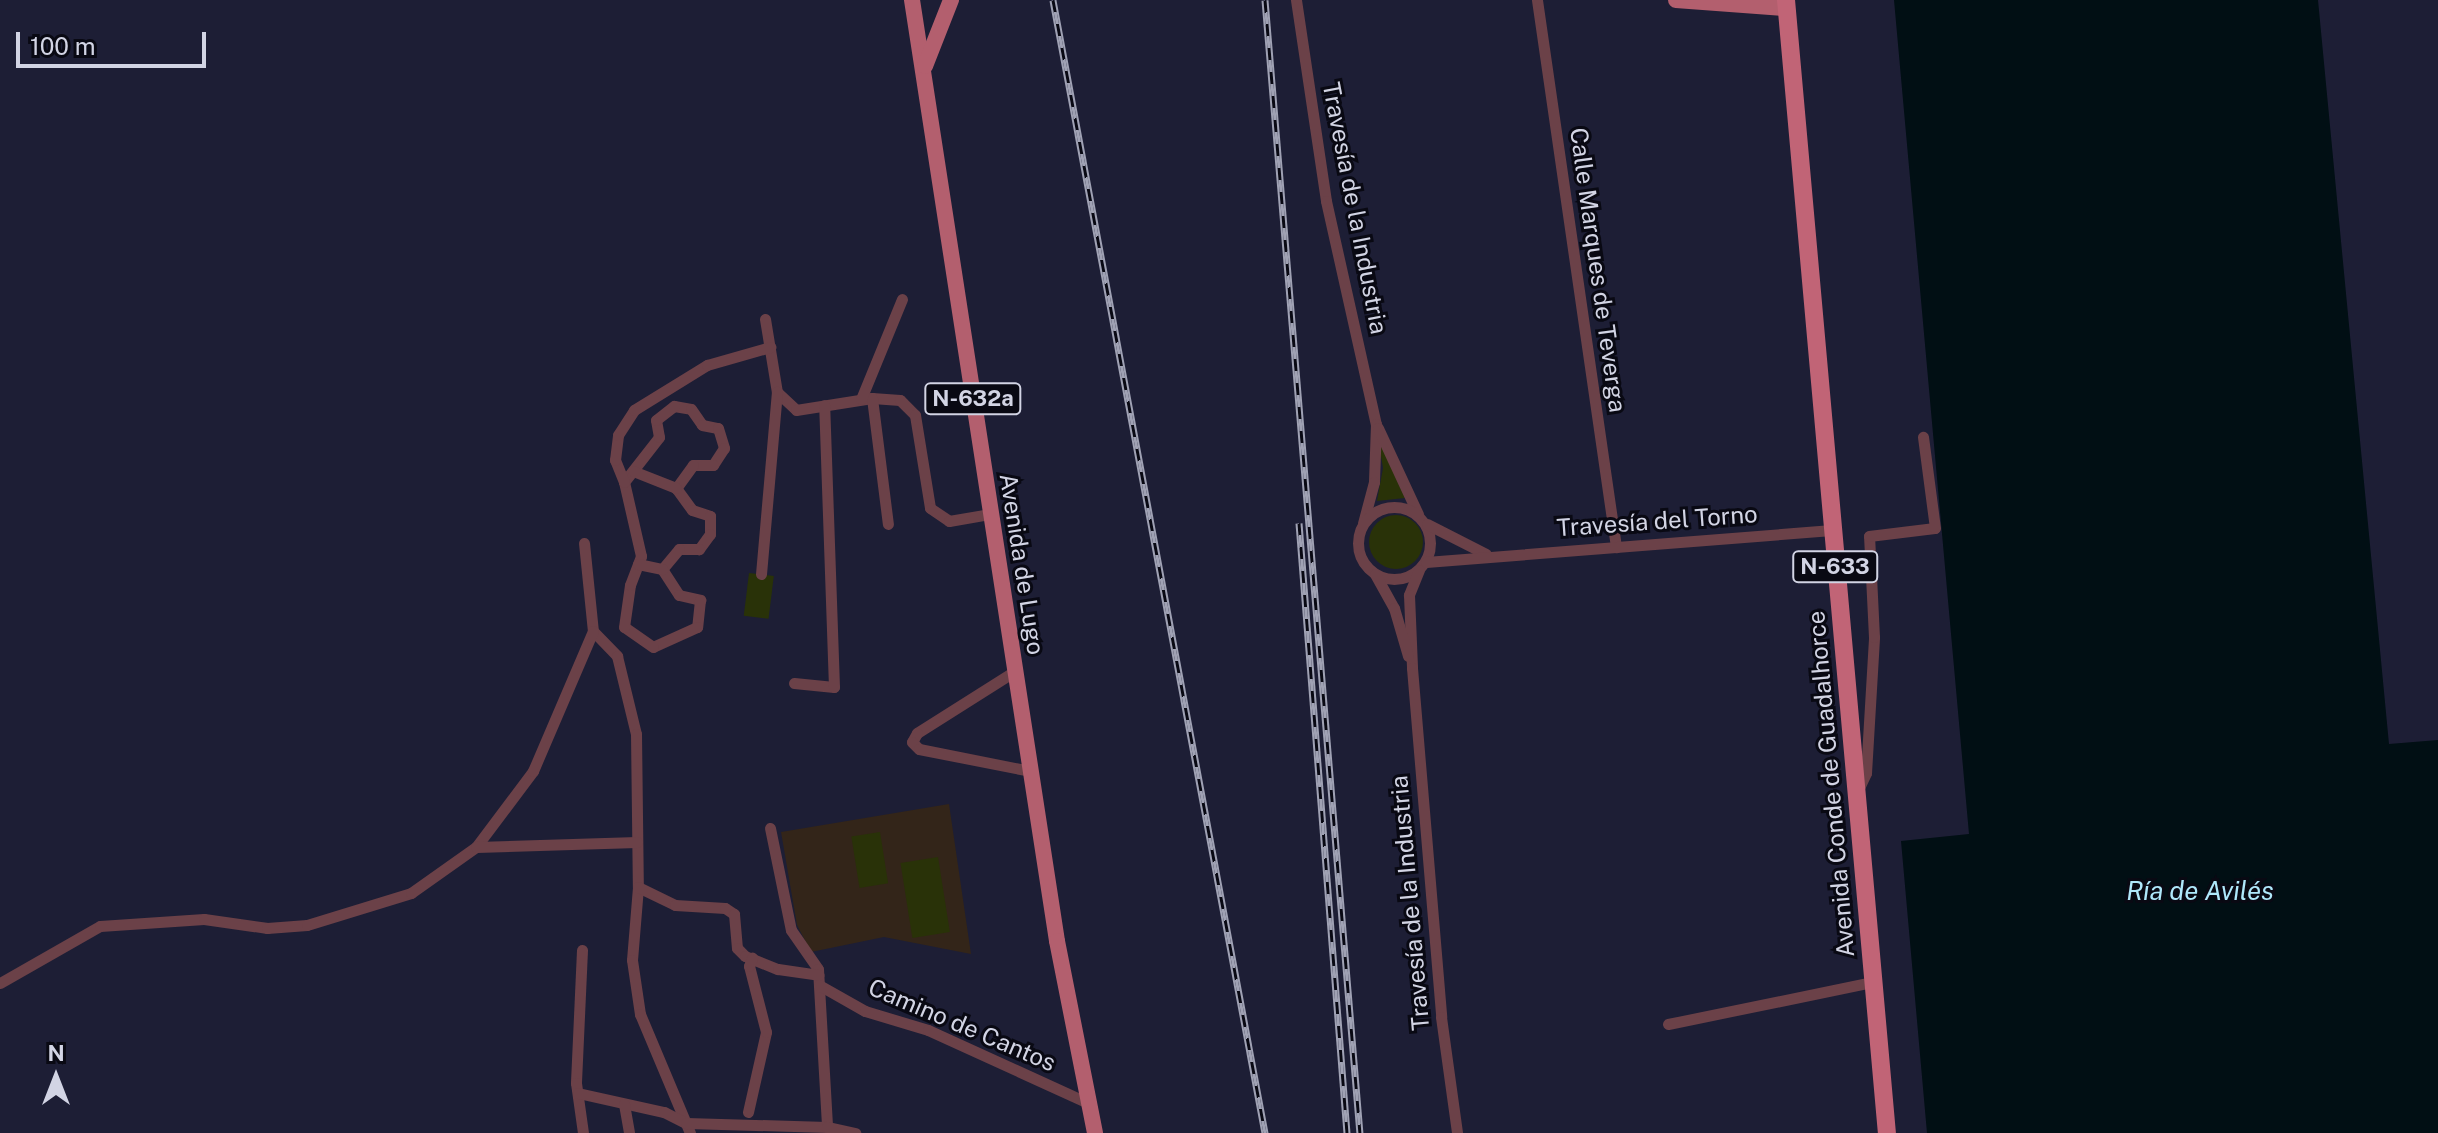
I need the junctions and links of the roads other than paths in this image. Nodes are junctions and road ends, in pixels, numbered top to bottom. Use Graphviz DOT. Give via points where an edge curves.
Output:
graph roads {
  1 [pos="925,0"];
  2 [pos="950,0"];
  3 [pos="1296,0"];
  4 [pos="1537,0"];
  5 [pos="1676,0"];
  6 [pos="1786,4"];
  7 [pos="914,13"];
  8 [pos="923,71"];
  9 [pos="902,299"];
  10 [pos="765,319"];
  11 [pos="770,347"];
  12 [pos="777,392"];
  13 [pos="867,398"];
  14 [pos="824,405"];
  15 [pos="1376,424"];
  16 [pos="1923,437"];
  17 [pos="633,471"];
  18 [pos="624,482"];
  19 [pos="676,488"];
  20 [pos="990,514"];
  21 [pos="1422,519"];
  22 [pos="1363,523"];
  23 [pos="888,524"];
  24 [pos="1832,530"];
  25 [pos="584,543"];
  26 [pos="1616,547"];
  27 [pos="1486,554"];
  28 [pos="638,564"];
  29 [pos="1423,566"];
  30 [pos="662,569"];
  31 [pos="761,574"];
  32 [pos="1375,574"];
  33 [pos="593,631"];
  34 [pos="1412,668"];
  35 [pos="1015,671"];
  36 [pos="794,683"];
  37 [pos="1030,771"];
  38 [pos="1856,796"];
  39 [pos="770,828"];
  40 [pos="637,842"];
  41 [pos="476,847"];
  42 [pos="638,887"];
  43 [pos="582,950"];
  44 [pos="752,958"];
  45 [pos="819,980"];
  46 [pos="1873,982"];
  47 [pos="0,983"];
  48 [pos="1668,1024"];
  49 [pos="578,1093"];
  50 [pos="1088,1103"];
  51 [pos="624,1104"];
  52 [pos="748,1112"];
  53 [pos="827,1127"];
  54 [pos="688,1128"];
  55 [pos="583,1133"];
  56 [pos="629,1133"];
  57 [pos="855,1133"];
  58 [pos="1095,1133"];
  59 [pos="1457,1133"];
  60 [pos="1887,1133"];
  1 -- 7 [label="main road"];
  2 -- 7 [label="main road"];
  2 -- 8 [label="main road"];
  3 -- 15 [label="street, Travesía de la Industria" via="1326,201"];
  4 -- 26 [label="street, Calle Marques de Teverga"];
  5 -- 6 [label="main road"];
  6 -- 24 [label="highway, Avenida Conde de Guadalhorce / N-633"];
  7 -- 8 [label="main road, Avenida de Lugo / N-632a"];
  8 -- 20 [label="main road, Avenida de Lugo / N-632a"];
  9 -- 13 [label="street"];
  10 -- 11 [label="street"];
  11 -- 12 [label="street"];
  11 -- 18 [label="street" via="707,365 634,410 618,435 615,460"];
  12 -- 14 [label="street" via="796,410"];
  12 -- 31 [label="street"];
  13 -- 14 [label="street"];
  13 -- 20 [label="street" via="900,400 915,415 930,508 949,521"];
  13 -- 23 [label="street"];
  14 -- 36 [label="street" via="834,687"];
  15 -- 21 [label="street, Travesía de la Industria"];
  15 -- 22 [label="street, Travesía de la Industria" via="1374,482"];
  16 -- 38 [label="street" via="1935,528 1869,536 1874,637 1866,773"];
  17 -- 18 [label="street"];
  17 -- 19 [label="street"];
  17 -- 19 [label="street" via="659,437 656,420 674,406 691,409 702,425 718,428 724,448 713,465 693,465"];
  18 -- 28 [label="street" via="641,556"];
  19 -- 30 [label="street" via="692,510 710,516 710,534 699,549 679,549"];
  20 -- 35 [label="main road, Avenida de Lugo / N-632a"];
  21 -- 22 [label="street" via="1395,506 1382,508"];
  21 -- 27 [label="street"];
  21 -- 29 [label="street, Travesía de la Industria" via="1431,548"];
  22 -- 32 [label="street, Travesía de la Industria" via="1358,546"];
  24 -- 26 [label="street, Travesía del Torno"];
  24 -- 38 [label="highway, Avenida Conde de Guadalhorce / N-633"];
  25 -- 33 [label="street"];
  26 -- 27 [label="street, Travesía del Torno"];
  27 -- 29 [label="street, Travesía del Torno"];
  28 -- 30 [label="street"];
  28 -- 30 [label="street" via="624,627 653,647 697,627 700,600 679,595"];
  29 -- 32 [label="street" via="1398,579"];
  29 -- 34 [label="street, Travesía de la Industria" via="1409,595"];
  32 -- 34 [label="street, Travesía de la Industria" via="1394,608"];
  33 -- 40 [label="street" via="617,656 627,686 636,734"];
  33 -- 41 [label="street" via="533,771"];
  34 -- 59 [label="street, Travesía de la Industria" via="1441,1017"];
  35 -- 37 [label="main road, Avenida de Lugo / N-632a"];
  35 -- 37 [label="street" via="917,733 912,742 919,749"];
  37 -- 50 [label="main road, Avenida de Lugo / N-632a"];
  38 -- 46 [label="highway, Avenida Conde de Guadalhorce / N-633"];
  39 -- 45 [label="street" via="791,930"];
  40 -- 41 [label="street"];
  40 -- 42 [label="street"];
  41 -- 47 [label="street" via="411,893 307,925 267,928 204,919 100,926"];
  42 -- 44 [label="street" via="675,905 725,908 734,914 737,948"];
  42 -- 54 [label="street" via="632,960 640,1014"];
  43 -- 49 [label="street"];
  44 -- 45 [label="street"];
  44 -- 52 [label="street" via="749,966 766,1032"];
  45 -- 50 [label="street, Camino de Cantos" via="865,1011 928,1030"];
  45 -- 53 [label="street"];
  46 -- 48 [label="street"];
  46 -- 60 [label="highway, Avenida Conde de Guadalhorce / N-633"];
  49 -- 51 [label="street"];
  49 -- 55 [label="street"];
  50 -- 58 [label="main road, Avenida de Lugo / N-632a"];
  51 -- 54 [label="street" via="664,1112"];
  51 -- 56 [label="street"];
  53 -- 54 [label="street"];
  53 -- 57 [label="street"];
}
